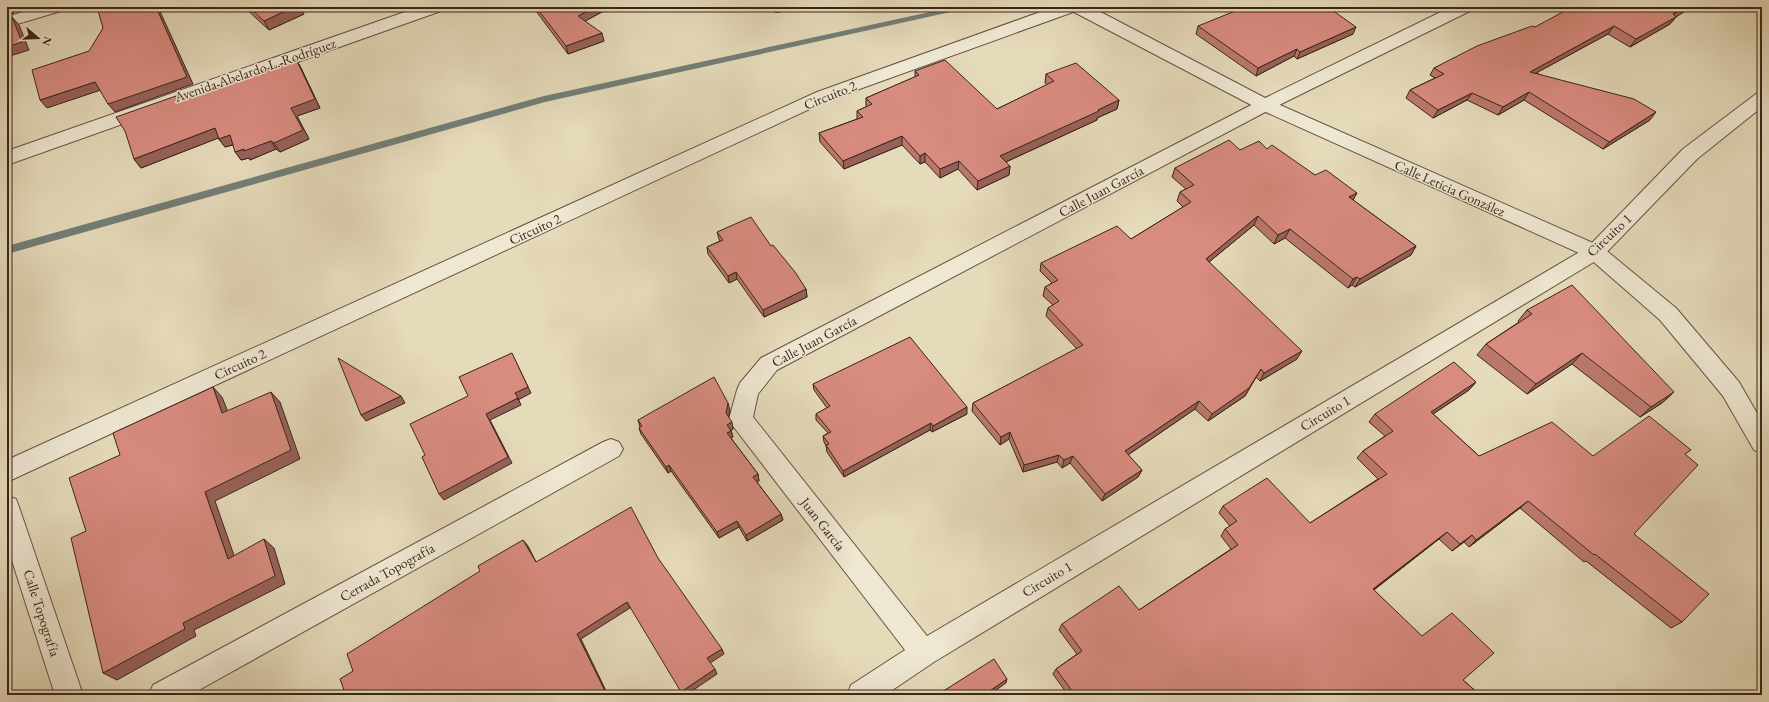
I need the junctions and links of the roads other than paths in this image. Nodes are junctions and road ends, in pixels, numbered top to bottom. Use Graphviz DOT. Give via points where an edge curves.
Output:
graph roads {
  1 [pos="55,7"];
  2 [pos="435,7"];
  3 [pos="789,7"];
  4 [pos="1070,7"];
  5 [pos="1078,7"];
  6 [pos="1464,7"];
  7 [pos="777,9"];
  8 [pos="7,22"];
  9 [pos="1762,98"];
  10 [pos="1264,106"];
  11 [pos="7,158"];
  12 [pos="1595,252"];
  13 [pos="748,390"];
  14 [pos="1762,443"];
  15 [pos="611,449"];
  16 [pos="7,471"];
  17 [pos="7,507"];
  18 [pos="924,653"];
  19 [pos="69,695"];
  20 [pos="163,695"];
  21 [pos="862,695"];
  1 -- 8 [label="street"];
  2 -- 11 [label="street, Avenida Abelardo L. Rodríguez"];
  3 -- 7 [label="lane"];
  4 -- 16 [label="street, Circuito 2" via="823,96"];
  5 -- 10 [label="street, Calle Leticia González"];
  6 -- 10 [label="street, Calle Juan García"];
  9 -- 12 [label="street, Circuito 1" via="1690,154"];
  10 -- 12 [label="street, Calle Leticia González"];
  10 -- 13 [label="street, Calle Juan García" via="769,364"];
  12 -- 14 [label="street, Calle Leticia González" via="1668,314 1731,389"];
  12 -- 18 [label="street, Circuito 1"];
  13 -- 18 [label="street, Juan García" via="741,419"];
  15 -- 20 [label="street, Cerrada Topografía"];
  17 -- 19 [label="street, Calle Topografía"];
  18 -- 21 [label="street, Circuito 1"];
}
